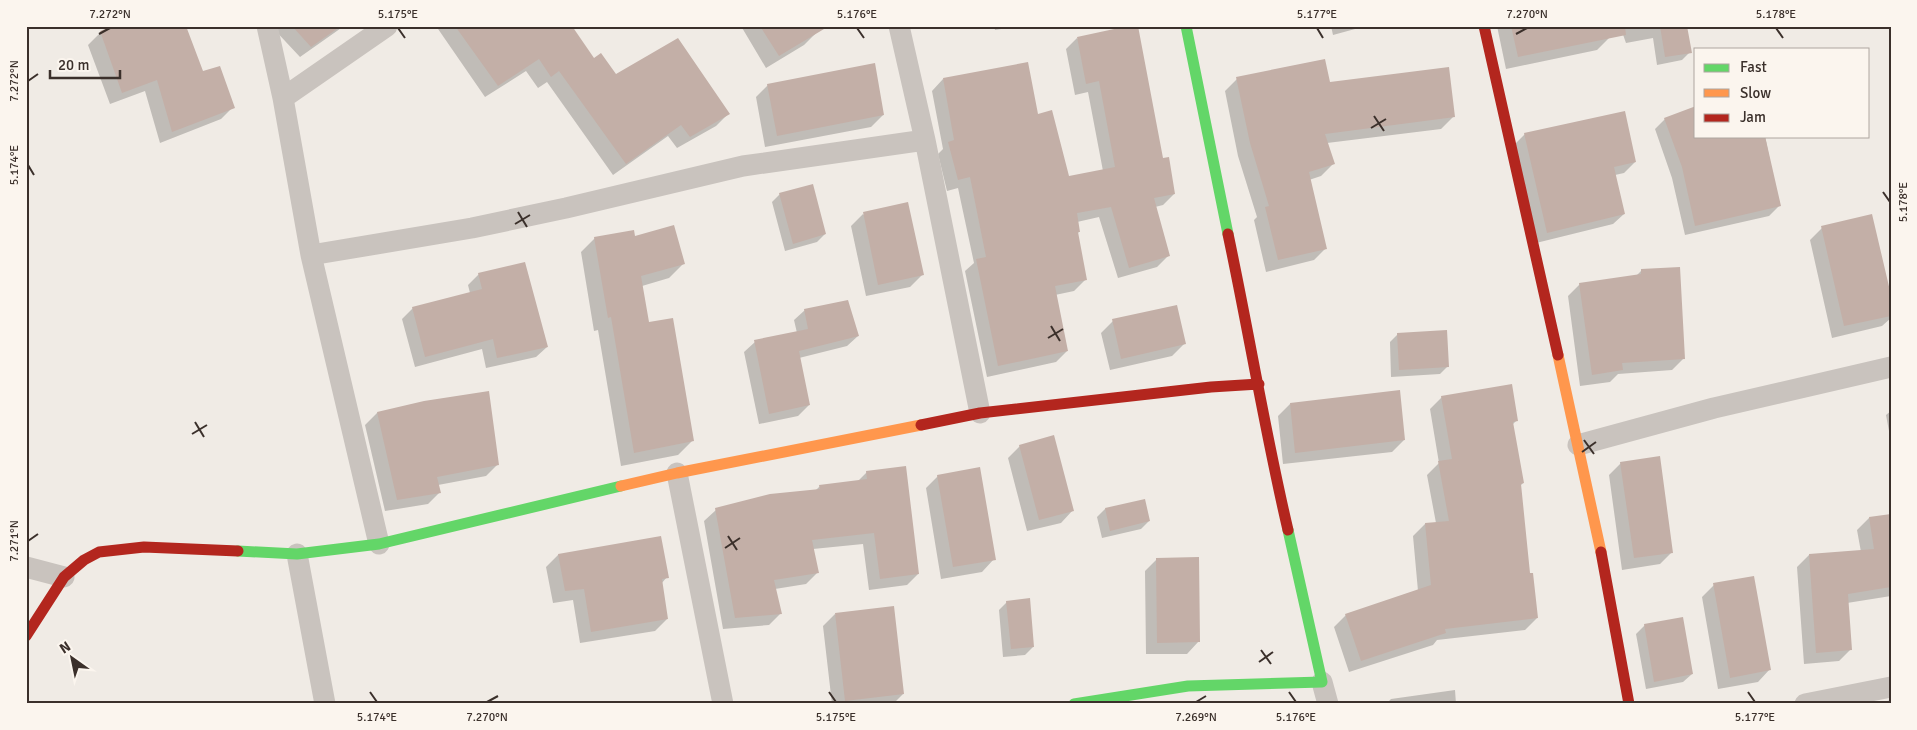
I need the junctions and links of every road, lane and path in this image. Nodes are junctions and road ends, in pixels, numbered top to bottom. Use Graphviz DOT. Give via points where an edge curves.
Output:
graph roads {
  1 [pos="267,26"];
  2 [pos="387,26"];
  3 [pos="898,26"];
  4 [pos="1186,26"];
  5 [pos="1484,26"];
  6 [pos="283,98"];
  7 [pos="925,140"];
  8 [pos="310,255"];
  9 [pos="1891,367"];
  10 [pos="1259,384"];
  11 [pos="980,413"];
  12 [pos="1578,445"];
  13 [pos="677,473"];
  14 [pos="379,544"];
  15 [pos="297,554"];
  16 [pos="26,567"];
  17 [pos="64,577"];
  18 [pos="26,636"];
  19 [pos="1322,682"];
  20 [pos="1891,687"];
  21 [pos="325,704"];
  22 [pos="722,704"];
  23 [pos="1074,704"];
  24 [pos="1328,704"];
  25 [pos="1629,704"];
  26 [pos="1805,704"];
  1 -- 6 [label="street"];
  2 -- 6 [label="street"];
  3 -- 7 [label="street"];
  4 -- 10 [label="street"];
  5 -- 12 [label="street"];
  6 -- 8 [label="street"];
  7 -- 8 [label="street" via="743,166 472,228"];
  7 -- 11 [label="street"];
  8 -- 14 [label="street"];
  9 -- 12 [label="street" via="1714,408"];
  10 -- 11 [label="street"];
  10 -- 19 [label="street"];
  11 -- 13 [label="street"];
  12 -- 25 [label="street"];
  13 -- 14 [label="street"];
  13 -- 22 [label="street"];
  14 -- 15 [label="street"];
  15 -- 17 [label="street" via="144,547 99,552"];
  15 -- 21 [label="street"];
  16 -- 17 [label="street"];
  17 -- 18 [label="street"];
  19 -- 23 [label="street" via="1188,686"];
  19 -- 24 [label="street"];
  20 -- 26 [label="street"];
}
